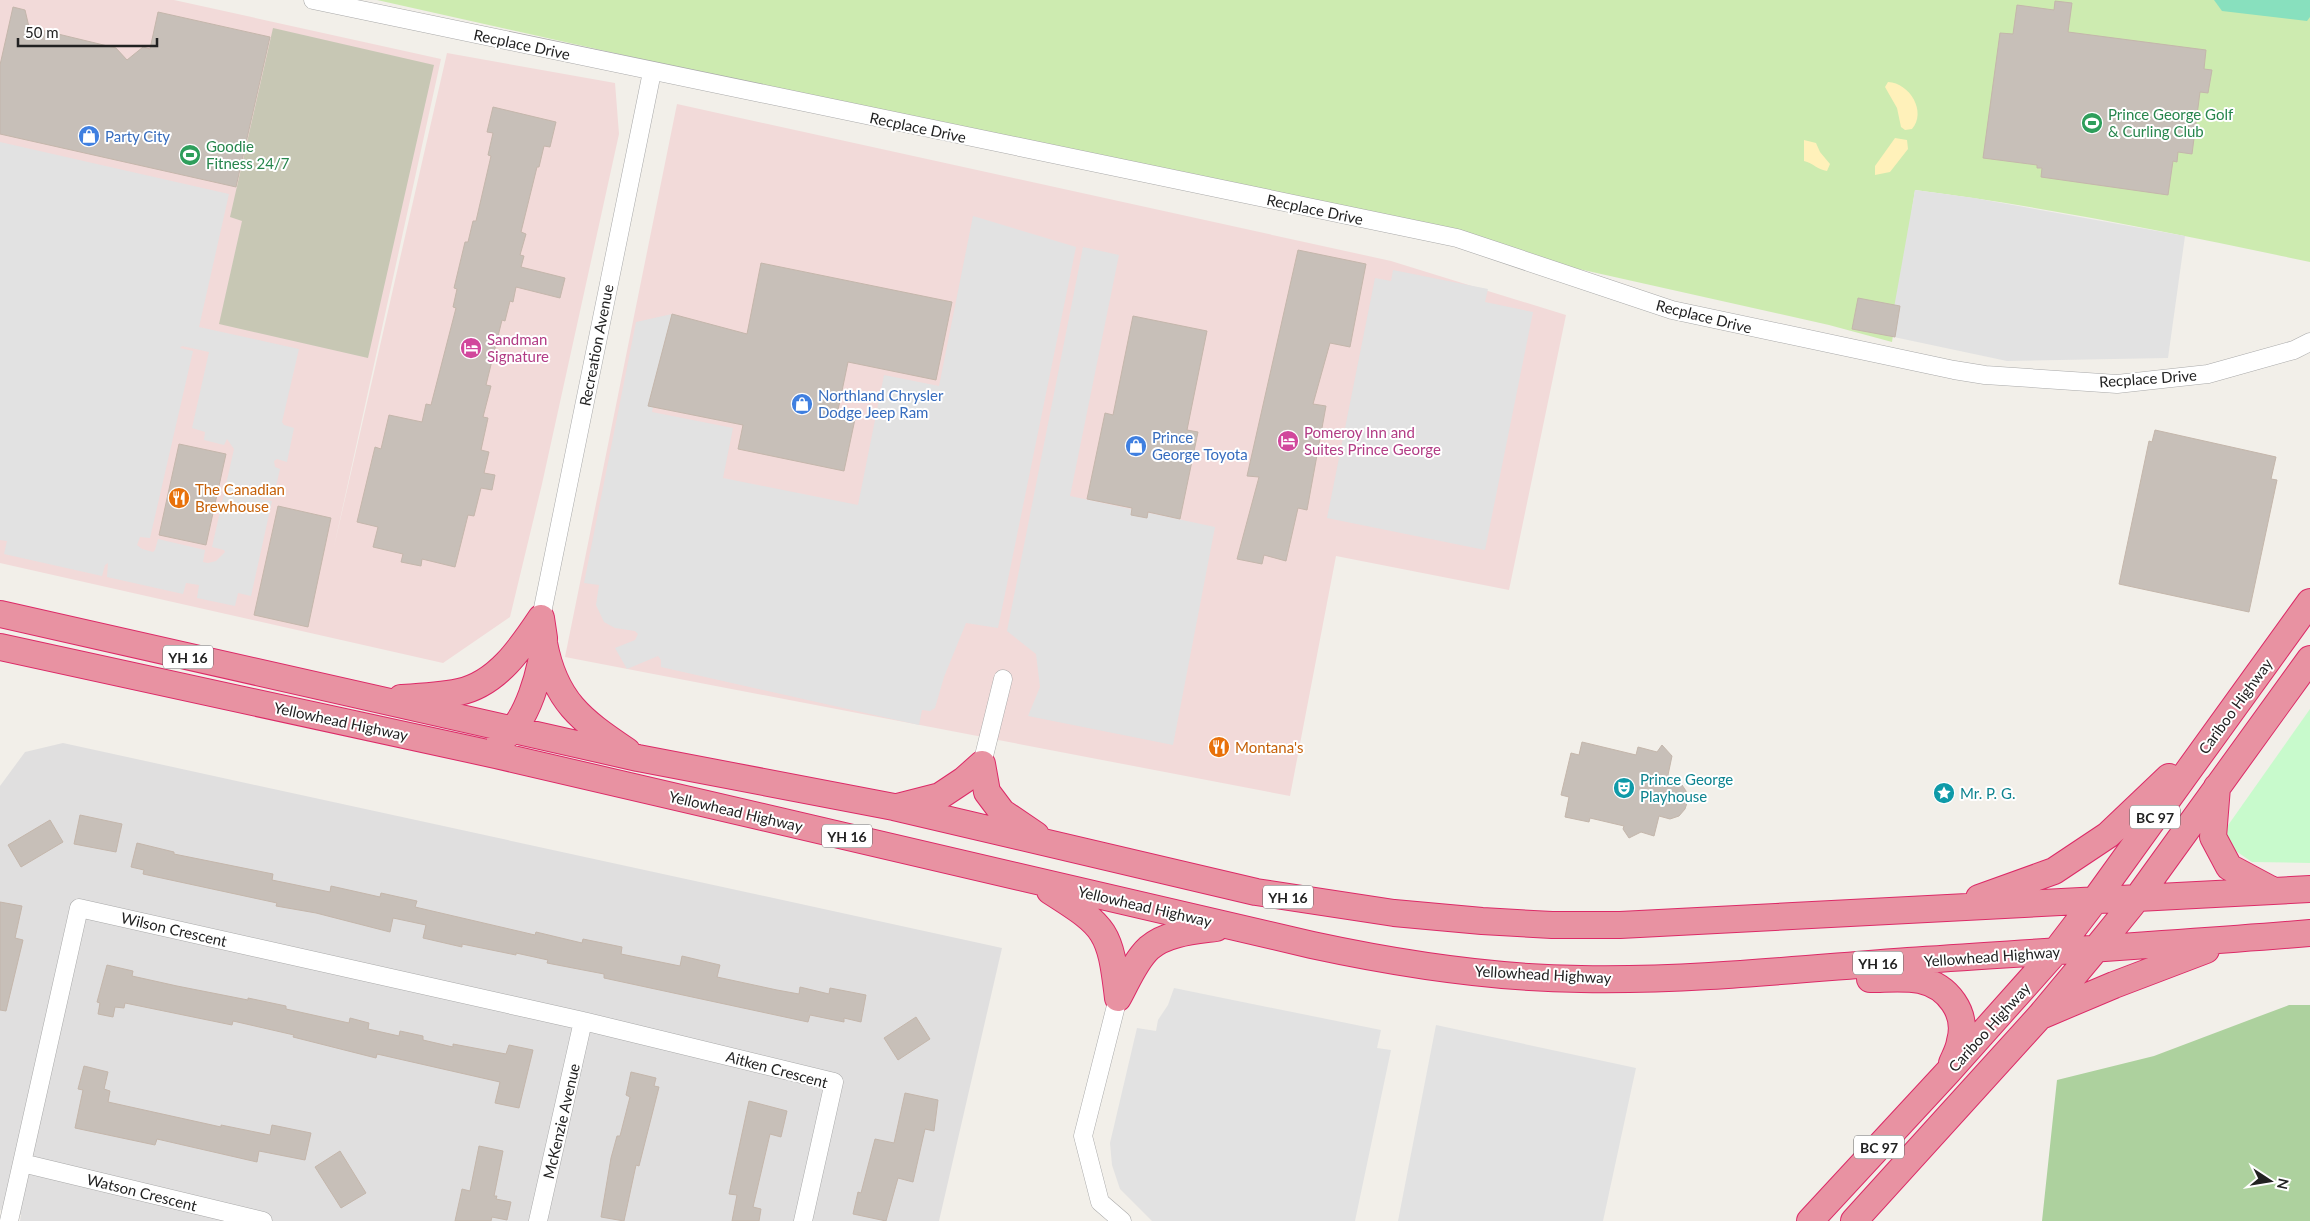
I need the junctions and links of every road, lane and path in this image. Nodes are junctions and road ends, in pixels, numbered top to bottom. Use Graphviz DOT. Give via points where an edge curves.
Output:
graph roads {
  1 [pos="313,0"];
  2 [pos="652,72"];
  3 [pos="2310,342"];
  4 [pos="2310,602"];
  5 [pos="0,614"];
  6 [pos="543,629"];
  7 [pos="0,647"];
  8 [pos="2310,659"];
  9 [pos="1003,679"];
  10 [pos="376,700"];
  11 [pos="513,731"];
  12 [pos="2215,734"];
  13 [pos="413,737"];
  14 [pos="638,758"];
  15 [pos="982,764"];
  16 [pos="2217,786"];
  17 [pos="894,808"];
  18 [pos="1054,845"];
  19 [pos="1035,882"];
  20 [pos="2310,889"];
  21 [pos="2272,890"];
  22 [pos="2138,897"];
  23 [pos="2096,900"];
  24 [pos="1951,908"];
  25 [pos="1231,926"];
  26 [pos="2310,933"];
  27 [pos="2235,939"];
  28 [pos="2095,950"];
  29 [pos="2056,951"];
  30 [pos="1699,976"];
  31 [pos="1118,998"];
  32 [pos="2040,1016"];
  33 [pos="583,1021"];
  34 [pos="1948,1072"];
  35 [pos="22,1162"];
  36 [pos="9,1221"];
  37 [pos="262,1221"];
  38 [pos="538,1221"];
  39 [pos="803,1221"];
  40 [pos="1122,1221"];
  41 [pos="1810,1221"];
  42 [pos="1854,1221"];
  1 -- 2 [label="street, Recplace Drive"];
  2 -- 3 [label="street, Recplace Drive" via="1457,238 1672,310 1977,374 2126,383 2208,374 2294,350"];
  2 -- 6 [label="street, Recreation Avenue"];
  4 -- 12 [label="highway, Cariboo Highway / BC 97"];
  5 -- 10 [label="highway, Yellowhead Highway / YH 16"];
  6 -- 10 [label="highway" via="506,664 476,686 460,692"];
  6 -- 11 [label="highway" via="532,697"];
  6 -- 14 [label="highway" via="547,656 566,700 577,715"];
  7 -- 13 [label="highway, Yellowhead Highway / YH 16"];
  8 -- 16 [label="highway, Cariboo Highway / BC 97"];
  9 -- 15 [label="street"];
  10 -- 11 [label="highway, Yellowhead Highway / YH 16"];
  11 -- 13 [label="highway" via="493,740"];
  11 -- 14 [label="highway, Yellowhead Highway / YH 16"];
  12 -- 23 [label="highway, Cariboo Highway / BC 97"];
  12 -- 24 [label="highway" via="2108,835 2060,867"];
  13 -- 19 [label="highway, Yellowhead Highway / YH 16"];
  14 -- 17 [label="highway, Yellowhead Highway / YH 16"];
  15 -- 17 [label="highway" via="940,796"];
  15 -- 18 [label="highway" via="987,792 1002,812"];
  16 -- 21 [label="highway" via="2214,837 2229,867"];
  16 -- 22 [label="highway, Cariboo Highway / BC 97"];
  17 -- 18 [label="highway, Yellowhead Highway / YH 16"];
  18 -- 24 [label="highway, Yellowhead Highway / YH 16" via="1256,892 1394,913 1482,921 1620,925"];
  19 -- 25 [label="highway, Yellowhead Highway / YH 16"];
  19 -- 31 [label="highway" via="1074,906 1101,929 1113,957"];
  20 -- 21 [label="highway, Yellowhead Highway / YH 16"];
  21 -- 22 [label="highway, Yellowhead Highway / YH 16"];
  22 -- 23 [label="highway, Yellowhead Highway / YH 16"];
  22 -- 28 [label="highway, Cariboo Highway / BC 97"];
  23 -- 24 [label="highway, Yellowhead Highway / YH 16"];
  23 -- 29 [label="highway, Cariboo Highway / BC 97"];
  25 -- 30 [label="highway, Yellowhead Highway / YH 16" via="1369,958 1512,976 1581,979"];
  25 -- 31 [label="highway" via="1182,933 1150,948 1138,962"];
  26 -- 27 [label="highway, Yellowhead Highway / YH 16"];
  27 -- 28 [label="highway, Yellowhead Highway / YH 16"];
  27 -- 32 [label="highway" via="2114,984"];
  28 -- 29 [label="highway, Yellowhead Highway / YH 16"];
  28 -- 32 [label="highway, Cariboo Highway / BC 97"];
  29 -- 30 [label="highway, Yellowhead Highway / YH 16"];
  29 -- 34 [label="highway, Cariboo Highway / BC 97"];
  30 -- 34 [label="highway" via="1920,980 1932,984 1954,1000 1962,1024 1961,1040"];
  31 -- 40 [label="street" via="1083,1136 1100,1202"];
  32 -- 42 [label="highway, Cariboo Highway / BC 97"];
  33 -- 35 [label="street, Wilson Crescent" via="79,908"];
  33 -- 38 [label="street, McKenzie Avenue"];
  33 -- 39 [label="street, Aitken Crescent" via="834,1082"];
  34 -- 41 [label="highway, Cariboo Highway / BC 97"];
  35 -- 36 [label="street, Wilson Crescent"];
  35 -- 37 [label="street, Watson Crescent"];
}
